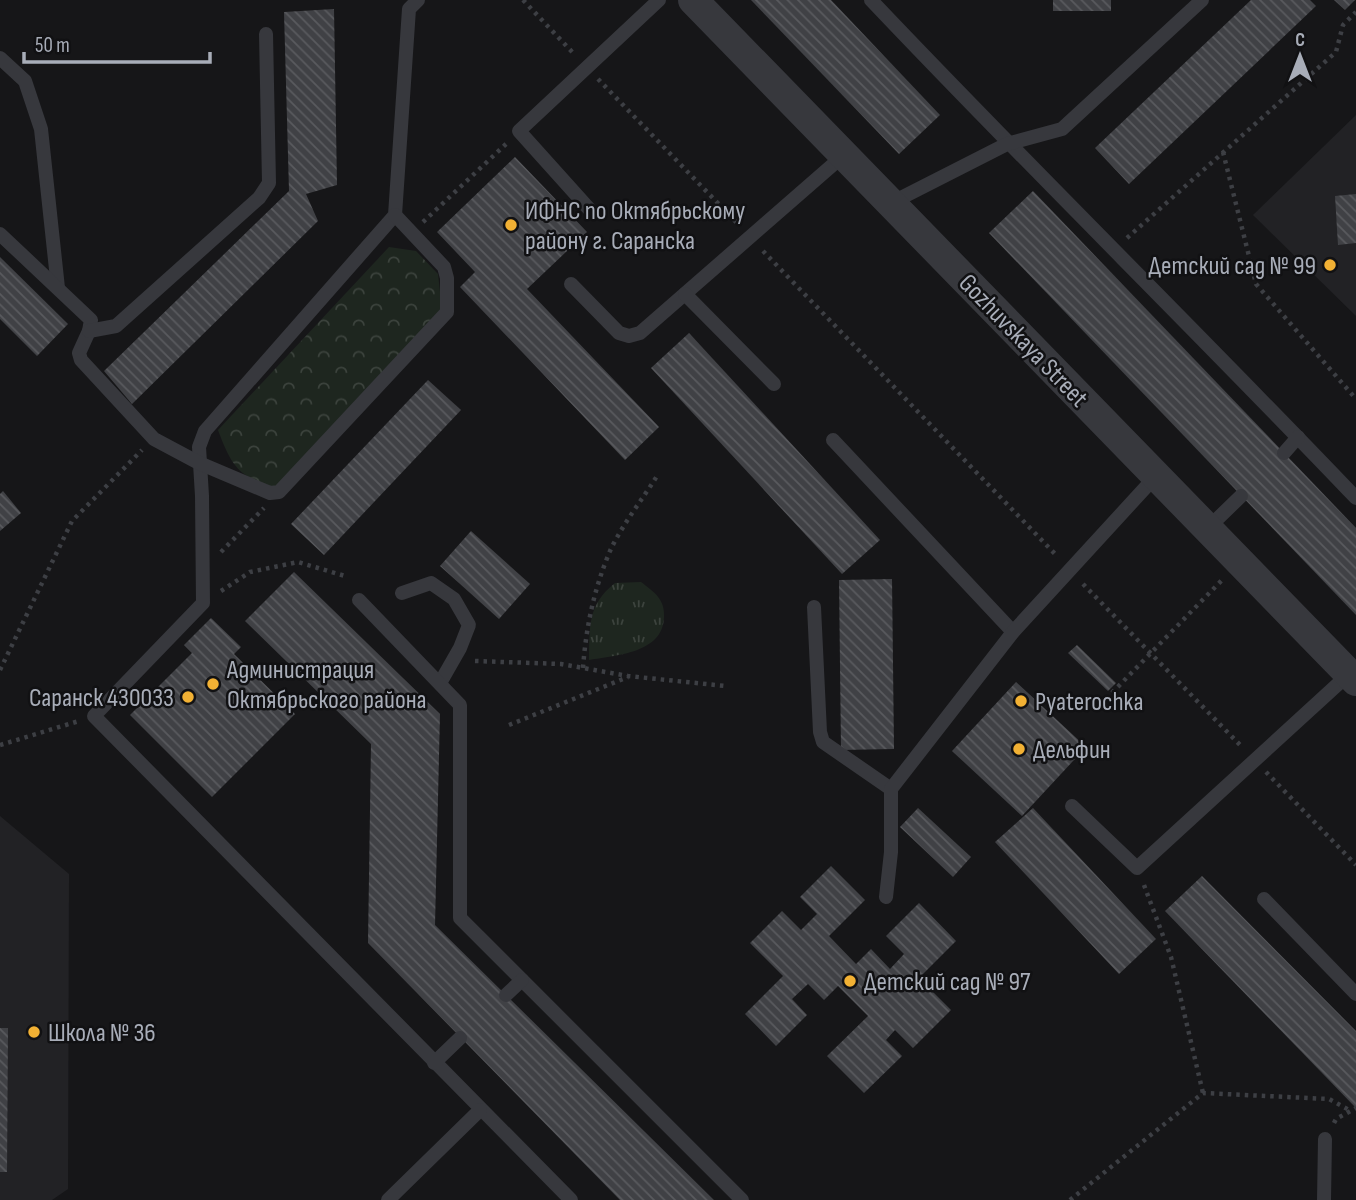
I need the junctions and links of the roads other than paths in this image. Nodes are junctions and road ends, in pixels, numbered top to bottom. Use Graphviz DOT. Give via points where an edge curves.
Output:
graph roads {
  1 [pos="659,0"];
  2 [pos="692,0"];
  3 [pos="871,0"];
  4 [pos="1202,0"];
  5 [pos="409,3"];
  6 [pos="266,34"];
  7 [pos="0,58"];
  8 [pos="1007,144"];
  9 [pos="844,155"];
  10 [pos="891,204"];
  11 [pos="590,210"];
  12 [pos="395,215"];
  13 [pos="0,234"];
  14 [pos="571,285"];
  15 [pos="58,288"];
  16 [pos="685,294"];
  17 [pos="89,331"];
  18 [pos="774,384"];
  19 [pos="1298,437"];
  20 [pos="833,440"];
  21 [pos="1284,453"];
  22 [pos="199,463"];
  23 [pos="1157,476"];
  24 [pos="1241,495"];
  25 [pos="1356,498"];
  26 [pos="1208,528"];
  27 [pos="402,593"];
  28 [pos="359,600"];
  29 [pos="814,607"];
  30 [pos="1013,632"];
  31 [pos="1352,677"];
  32 [pos="440,684"];
  33 [pos="891,789"];
  34 [pos="1072,806"];
  35 [pos="886,897"];
  36 [pos="1264,899"];
  37 [pos="522,980"];
  38 [pos="1356,994"];
  39 [pos="506,995"];
  40 [pos="460,1038"];
  41 [pos="434,1063"];
  42 [pos="481,1110"];
  43 [pos="1325,1139"];
  44 [pos="392,1199"];
  45 [pos="571,1200"];
  46 [pos="742,1200"];
  47 [pos="1324,1200"];
  1 -- 11 [label="lane" via="519,131"];
  2 -- 9 [label="street, Gozhuvskaya Street"];
  3 -- 8 [label="lane"];
  4 -- 8 [label="lane" via="1062,130"];
  5 -- 12 [label="lane"];
  6 -- 17 [label="lane" via="270,183 259,198 116,326"];
  7 -- 15 [label="lane" via="25,81 41,129"];
  8 -- 10 [label="lane"];
  8 -- 19 [label="lane"];
  9 -- 10 [label="street, Gozhuvskaya Street"];
  9 -- 16 [label="lane"];
  10 -- 23 [label="street, Gozhuvskaya Street"];
  12 -- 22 [label="lane" via="205,431"];
  12 -- 22 [label="lane" via="444,267 447,312 279,492 265,492"];
  13 -- 15 [label="lane"];
  14 -- 16 [label="lane" via="619,333 629,336 640,333"];
  15 -- 17 [label="lane" via="91,320"];
  16 -- 18 [label="lane"];
  17 -- 22 [label="lane" via="79,353 81,360 154,439"];
  19 -- 21 [label="lane"];
  19 -- 25 [label="lane"];
  20 -- 30 [label="lane"];
  22 -- 41 [label="lane" via="203,603 94,716"];
  23 -- 26 [label="street, Gozhuvskaya Street"];
  23 -- 30 [label="lane"];
  24 -- 26 [label="lane"];
  26 -- 31 [label="street, Gozhuvskaya Street"];
  27 -- 32 [label="lane" via="430,583 454,599 469,625"];
  28 -- 32 [label="lane"];
  29 -- 33 [label="lane" via="823,742"];
  30 -- 33 [label="lane"];
  31 -- 34 [label="lane" via="1137,868"];
  32 -- 37 [label="lane" via="460,705 460,918"];
  33 -- 35 [label="lane"];
  36 -- 38 [label="lane"];
  37 -- 39 [label="lane"];
  37 -- 46 [label="lane"];
  40 -- 41 [label="lane"];
  41 -- 42 [label="lane"];
  42 -- 44 [label="lane"];
  42 -- 45 [label="lane"];
  43 -- 47 [label="lane"];
}
